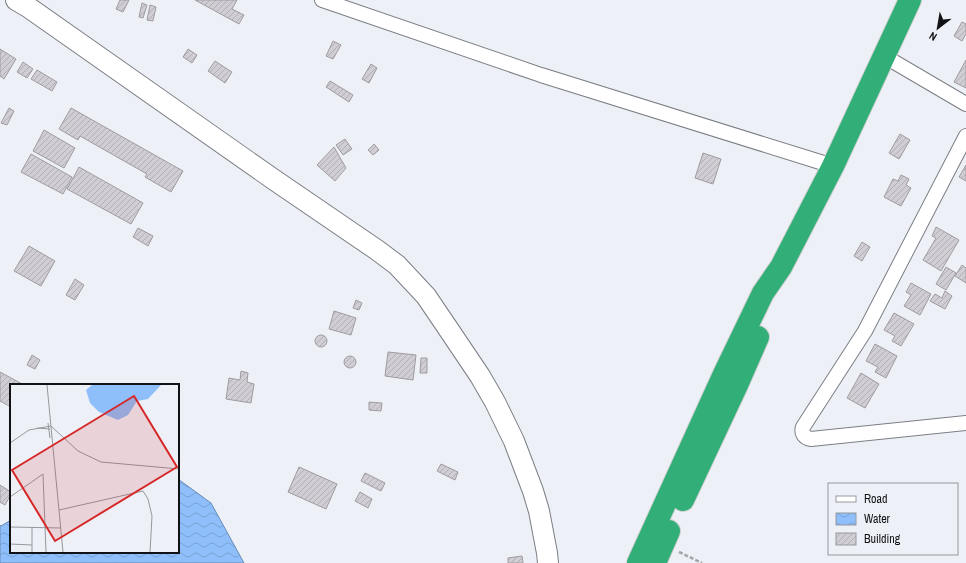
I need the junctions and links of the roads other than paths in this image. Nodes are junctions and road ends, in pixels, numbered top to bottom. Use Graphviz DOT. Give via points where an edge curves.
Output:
graph roads {
  1 [pos="16,0"];
  2 [pos="322,0"];
  3 [pos="910,0"];
  4 [pos="884,56"];
  5 [pos="966,104"];
  6 [pos="966,136"];
  7 [pos="833,166"];
  8 [pos="781,267"];
  9 [pos="966,423"];
  10 [pos="659,554"];
  11 [pos="548,563"];
  12 [pos="638,563"];
  1 -- 11 [label="street" via="377,250 411,280 447,326 496,402 514,441 540,511"];
  2 -- 7 [label="street" via="541,75"];
  3 -- 4 [label="highway"];
  4 -- 5 [label="street"];
  4 -- 7 [label="highway"];
  6 -- 9 [label="street" via="865,331 803,427 802,434 811,439"];
  7 -- 8 [label="highway"];
  8 -- 10 [label="highway" via="774,300"];
  8 -- 12 [label="highway" via="763,293"];
}
